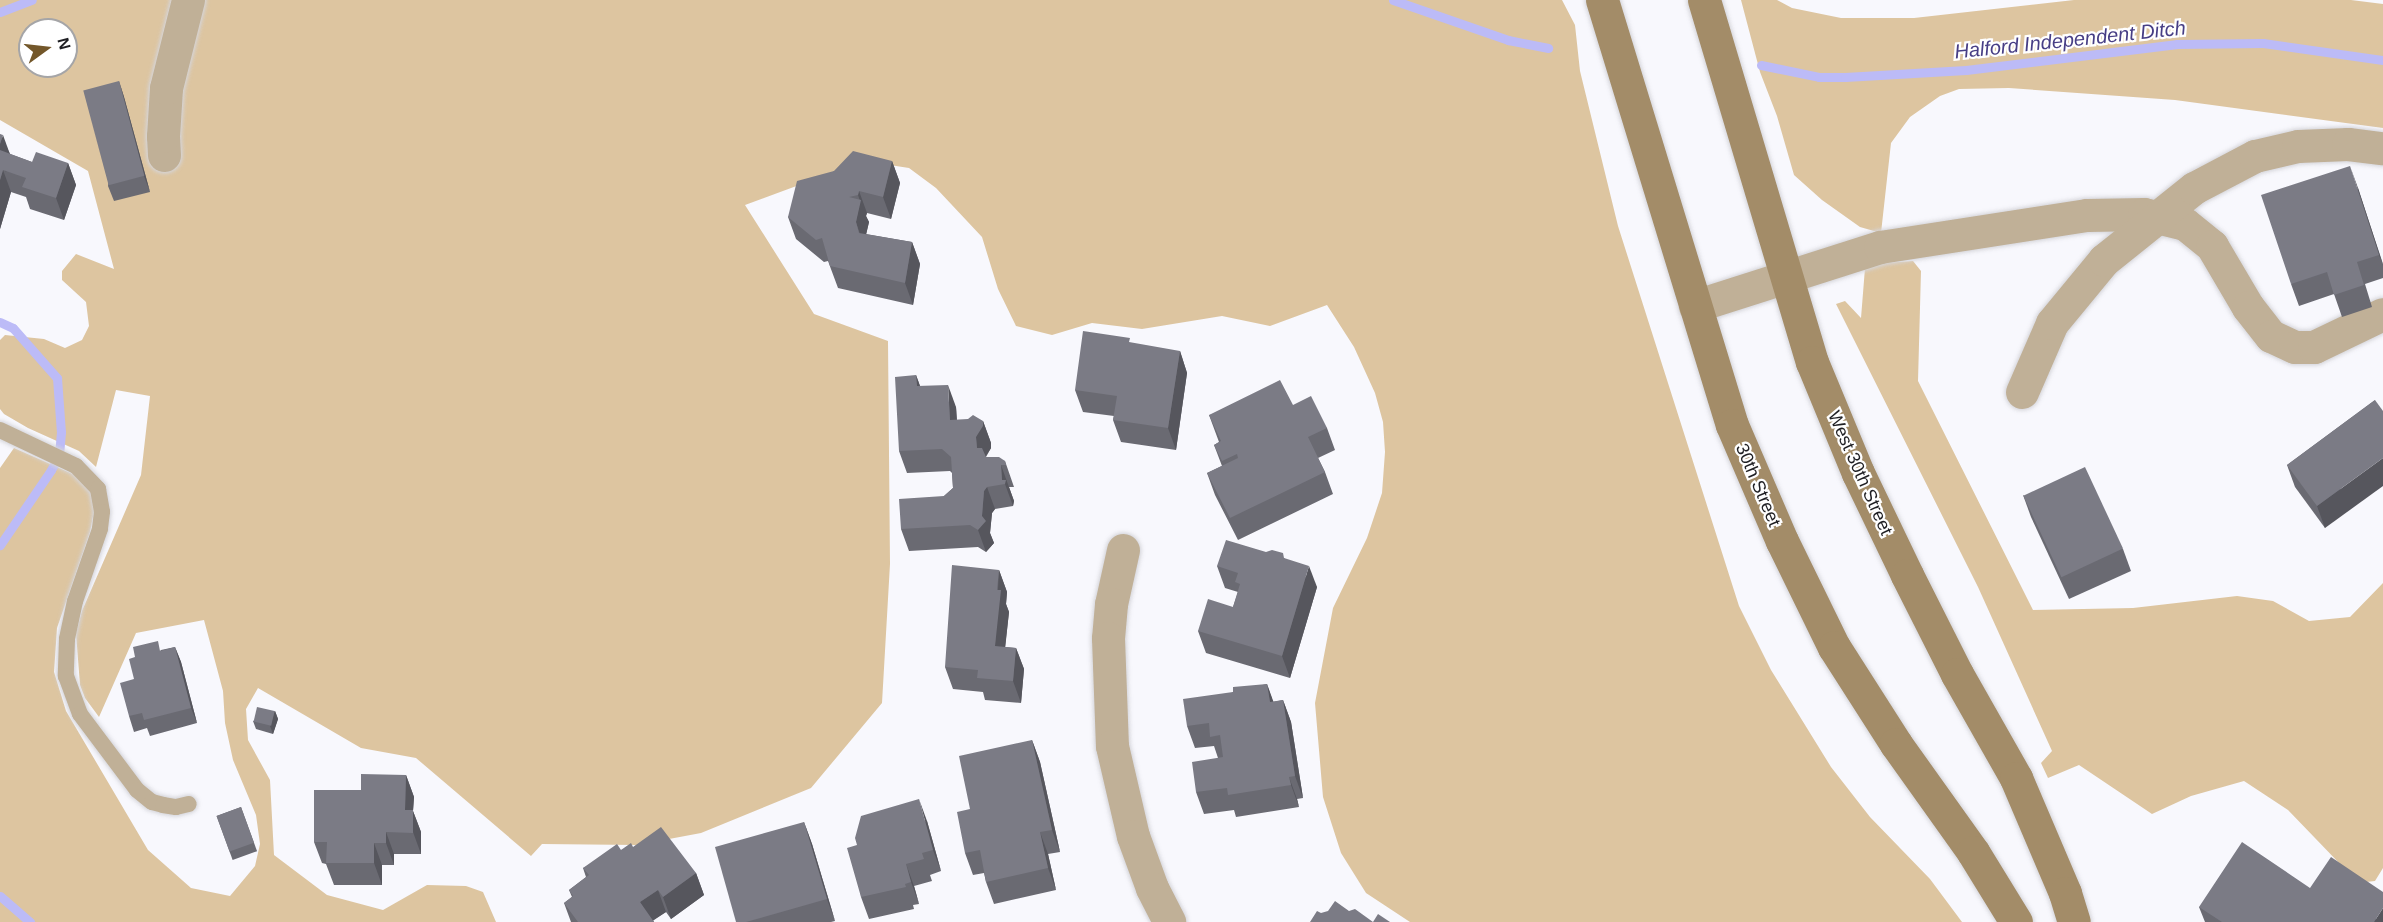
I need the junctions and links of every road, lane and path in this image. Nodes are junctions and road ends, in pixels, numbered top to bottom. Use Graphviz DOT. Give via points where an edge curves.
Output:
graph roads {
  1 [pos="188,0"];
  2 [pos="1602,0"];
  3 [pos="1704,0"];
  4 [pos="2383,148"];
  5 [pos="164,155"];
  6 [pos="2157,217"];
  7 [pos="1786,278"];
  8 [pos="1695,306"];
  9 [pos="2383,314"];
  10 [pos="2022,392"];
  11 [pos="0,430"];
  12 [pos="1124,550"];
  13 [pos="189,804"];
  14 [pos="1169,922"];
  15 [pos="2016,922"];
  16 [pos="2074,922"];
  1 -- 5 [label="street" via="166,88"];
  2 -- 8 [label="main road, 30th Street"];
  3 -- 7 [label="main road, West 30th Street"];
  4 -- 6 [label="street" via="2348,144 2298,146 2255,156 2194,188"];
  6 -- 7 [label="street" via="2087,215 1880,248"];
  6 -- 9 [label="street" via="2185,224 2212,246 2248,308 2271,336 2295,346 2314,347"];
  6 -- 10 [label="street" via="2104,260 2052,323"];
  7 -- 8 [label="street"];
  7 -- 16 [label="main road, West 30th Street" via="1812,362 1858,473 1957,674 2016,778"];
  8 -- 15 [label="main road, 30th Street" via="1732,425 1834,647"];
  11 -- 13 [label="lane" via="76,466 98,489 100,529 75,601 67,639 66,676 80,714 137,790 163,805"];
  12 -- 14 [label="street" via="1111,604 1108,638 1112,746 1133,836"];
}
